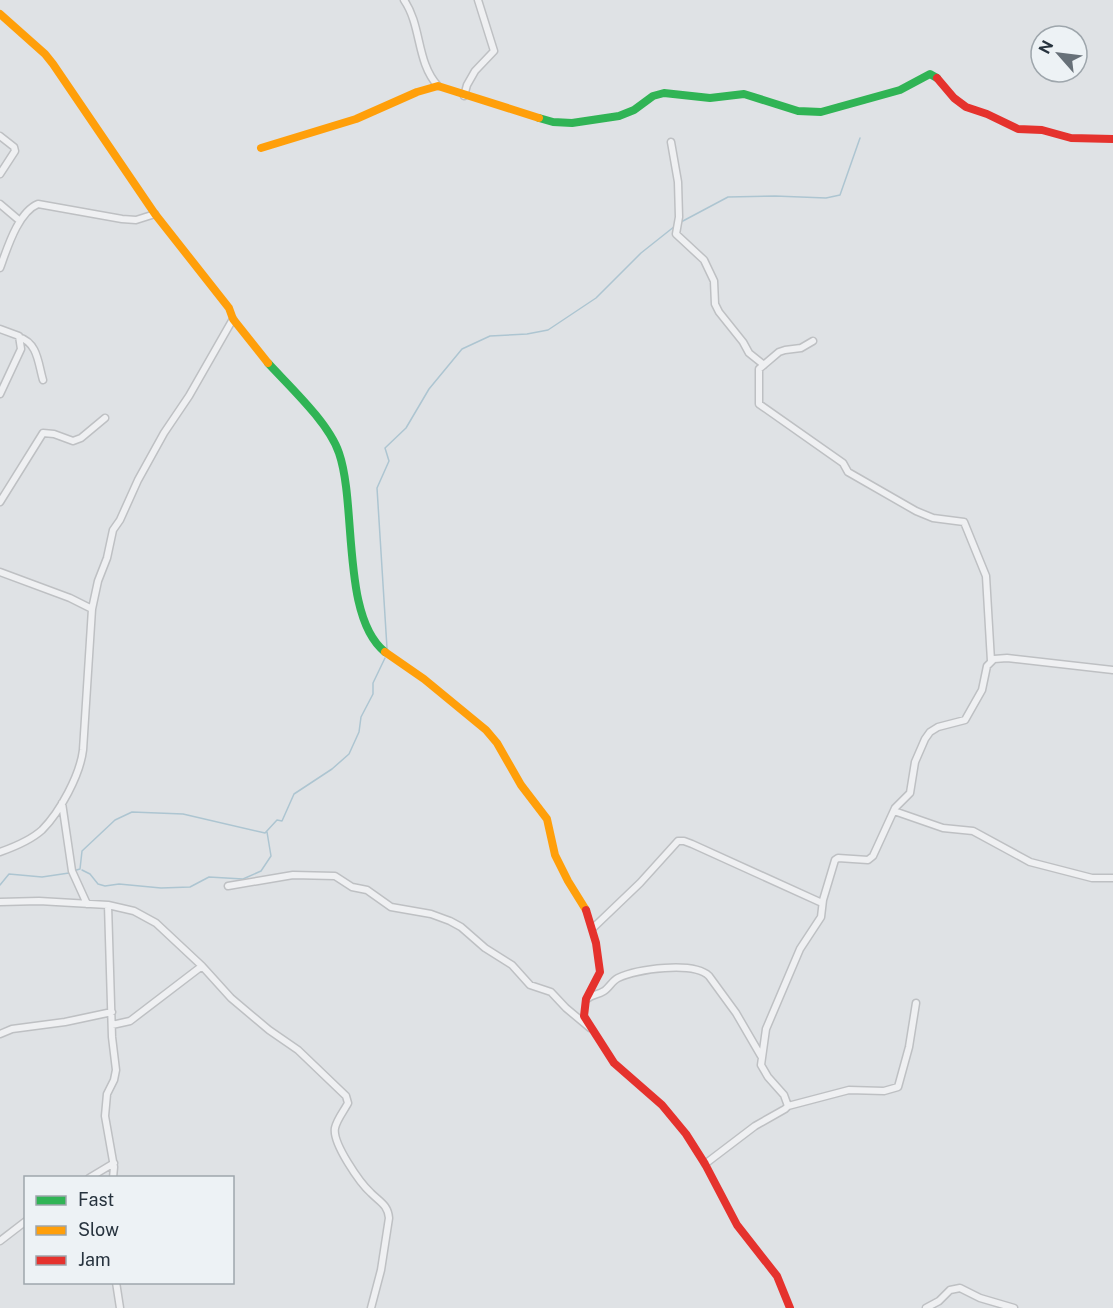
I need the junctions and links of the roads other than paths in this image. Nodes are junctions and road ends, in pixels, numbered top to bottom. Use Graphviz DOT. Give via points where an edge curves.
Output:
graph roads {
  1 [pos="404,0"];
  2 [pos="478,0"];
  3 [pos="0,14"];
  4 [pos="438,86"];
  5 [pos="464,96"];
  6 [pos="0,136"];
  7 [pos="1113,139"];
  8 [pos="671,142"];
  9 [pos="261,148"];
  10 [pos="0,174"];
  11 [pos="0,204"];
  12 [pos="155,214"];
  13 [pos="20,221"];
  14 [pos="0,268"];
  15 [pos="233,319"];
  16 [pos="0,329"];
  17 [pos="19,336"];
  18 [pos="813,341"];
  19 [pos="764,365"];
  20 [pos="43,380"];
  21 [pos="0,394"];
  22 [pos="105,418"];
  23 [pos="0,502"];
  24 [pos="0,572"];
  25 [pos="92,609"];
  26 [pos="991,661"];
  27 [pos="1113,670"];
  28 [pos="62,803"];
  29 [pos="894,811"];
  30 [pos="0,852"];
  31 [pos="1113,878"];
  32 [pos="228,886"];
  33 [pos="0,902"];
  34 [pos="822,903"];
  35 [pos="87,904"];
  36 [pos="108,905"];
  37 [pos="593,928"];
  38 [pos="202,966"];
  39 [pos="586,999"];
  40 [pos="916,1003"];
  41 [pos="112,1012"];
  42 [pos="112,1025"];
  43 [pos="591,1029"];
  44 [pos="0,1034"];
  45 [pos="761,1056"];
  46 [pos="788,1106"];
  47 [pos="114,1163"];
  48 [pos="705,1164"];
  49 [pos="92,1176"];
  50 [pos="113,1176"];
  51 [pos="24,1223"];
  52 [pos="0,1241"];
  53 [pos="116,1284"];
  54 [pos="120,1308"];
  55 [pos="371,1308"];
  56 [pos="790,1308"];
  57 [pos="926,1308"];
  58 [pos="1014,1308"];
  1 -- 4 [label="street" via="425,66"];
  2 -- 5 [label="street" via="494,51 470,79"];
  3 -- 12 [label="street" via="53,64"];
  4 -- 5 [label="street"];
  4 -- 9 [label="street" via="356,119"];
  5 -- 7 [label="street" via="553,122 619,116 664,93 710,98 744,94 813,113 900,90 930,74 966,107 1018,129 1042,130 1071,138"];
  6 -- 10 [label="street" via="15,151"];
  8 -- 19 [label="street" via="678,182 676,234 704,260 714,281 719,312 749,353"];
  11 -- 13 [label="street"];
  12 -- 13 [label="street" via="136,220 122,219 38,204"];
  12 -- 15 [label="street" via="229,308"];
  13 -- 14 [label="street"];
  15 -- 25 [label="street" via="164,433 113,530"];
  15 -- 37 [label="street" via="335,443 350,512 356,586 362,617 372,638 497,743 521,785 547,819 559,864 580,897"];
  16 -- 17 [label="street"];
  17 -- 20 [label="street" via="33,345"];
  17 -- 21 [label="street" via="21,349"];
  18 -- 19 [label="street" via="779,352"];
  19 -- 26 [label="street" via="759,370 761,406 843,463 848,472 899,502 928,516 964,522 986,576"];
  22 -- 23 [label="street" via="74,441 43,433"];
  24 -- 25 [label="street"];
  25 -- 28 [label="street" via="83,750"];
  26 -- 27 [label="street" via="1007,658"];
  26 -- 29 [label="street" via="964,720 938,727 925,739 915,762 910,793"];
  28 -- 30 [label="street" via="41,831"];
  28 -- 35 [label="street" via="72,871"];
  29 -- 31 [label="street" via="943,828 973,831 1030,862 1092,878"];
  29 -- 34 [label="street" via="870,859 835,860"];
  32 -- 43 [label="street" via="293,875 335,876 352,887 367,890 391,907 450,921 512,965 530,986 551,992"];
  33 -- 35 [label="street"];
  34 -- 37 [label="street" via="678,841"];
  34 -- 45 [label="street" via="821,917 800,949 772,1009"];
  35 -- 36 [label="street"];
  36 -- 38 [label="street" via="134,911 156,923"];
  36 -- 41 [label="street"];
  37 -- 39 [label="street" via="600,968"];
  38 -- 42 [label="street" via="130,1021"];
  38 -- 55 [label="street" via="231,998 313,1063 348,1098 335,1133 362,1182 388,1210 389,1218"];
  39 -- 43 [label="street" via="584,1016"];
  39 -- 45 [label="street" via="604,991 617,979 636,973 692,968 709,976"];
  40 -- 46 [label="street" via="898,1087 884,1091 849,1090"];
  41 -- 42 [label="street"];
  41 -- 44 [label="street"];
  42 -- 47 [label="street" via="116,1070 107,1094 105,1116"];
  43 -- 48 [label="street" via="614,1063 662,1105"];
  45 -- 46 [label="street" via="763,1071 784,1095"];
  46 -- 48 [label="street" via="755,1125"];
  47 -- 49 [label="street"];
  47 -- 50 [label="street"];
  48 -- 56 [label="street" via="736,1225 777,1276"];
  51 -- 52 [label="street"];
  53 -- 54 [label="street"];
  57 -- 58 [label="street" via="950,1290 960,1288"];
}
